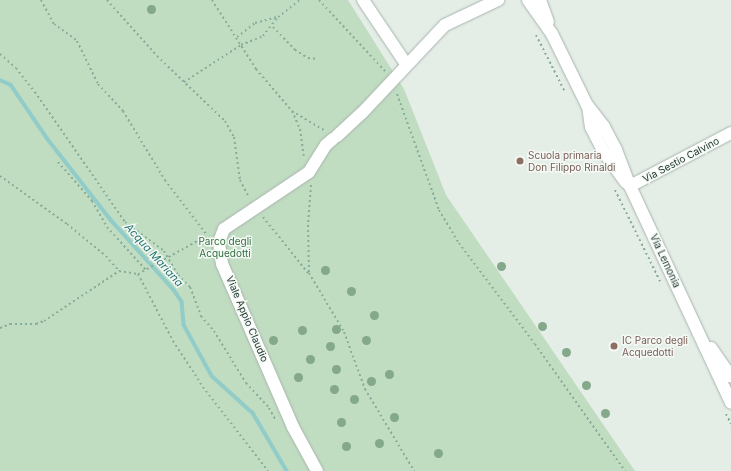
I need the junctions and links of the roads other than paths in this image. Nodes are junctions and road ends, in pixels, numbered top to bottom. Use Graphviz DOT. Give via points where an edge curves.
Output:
graph roads {
  1 [pos="363,0"];
  2 [pos="498,0"];
  3 [pos="528,0"];
  4 [pos="540,0"];
  5 [pos="552,34"];
  6 [pos="406,64"];
  7 [pos="731,133"];
  8 [pos="630,186"];
  9 [pos="701,336"];
  10 [pos="731,377"];
  11 [pos="731,403"];
  12 [pos="317,471"];
  1 -- 6 [label="street"];
  2 -- 6 [label="street" via="445,25"];
  3 -- 5 [label="street, Via Lemonia"];
  4 -- 5 [label="street, Via Lemonia"];
  5 -- 8 [label="street, Via Lemonia" via="587,105 591,127 603,151 614,170"];
  6 -- 12 [label="street, Viale Appio Claudio" via="334,139 309,172 224,229 219,242 222,264 293,427"];
  7 -- 8 [label="street, Via Sestio Calvino"];
  8 -- 9 [label="street, Via Lemonia"];
  9 -- 10 [label="street, Via Lemonia"];
  9 -- 11 [label="street, Via Lemonia"];
}
